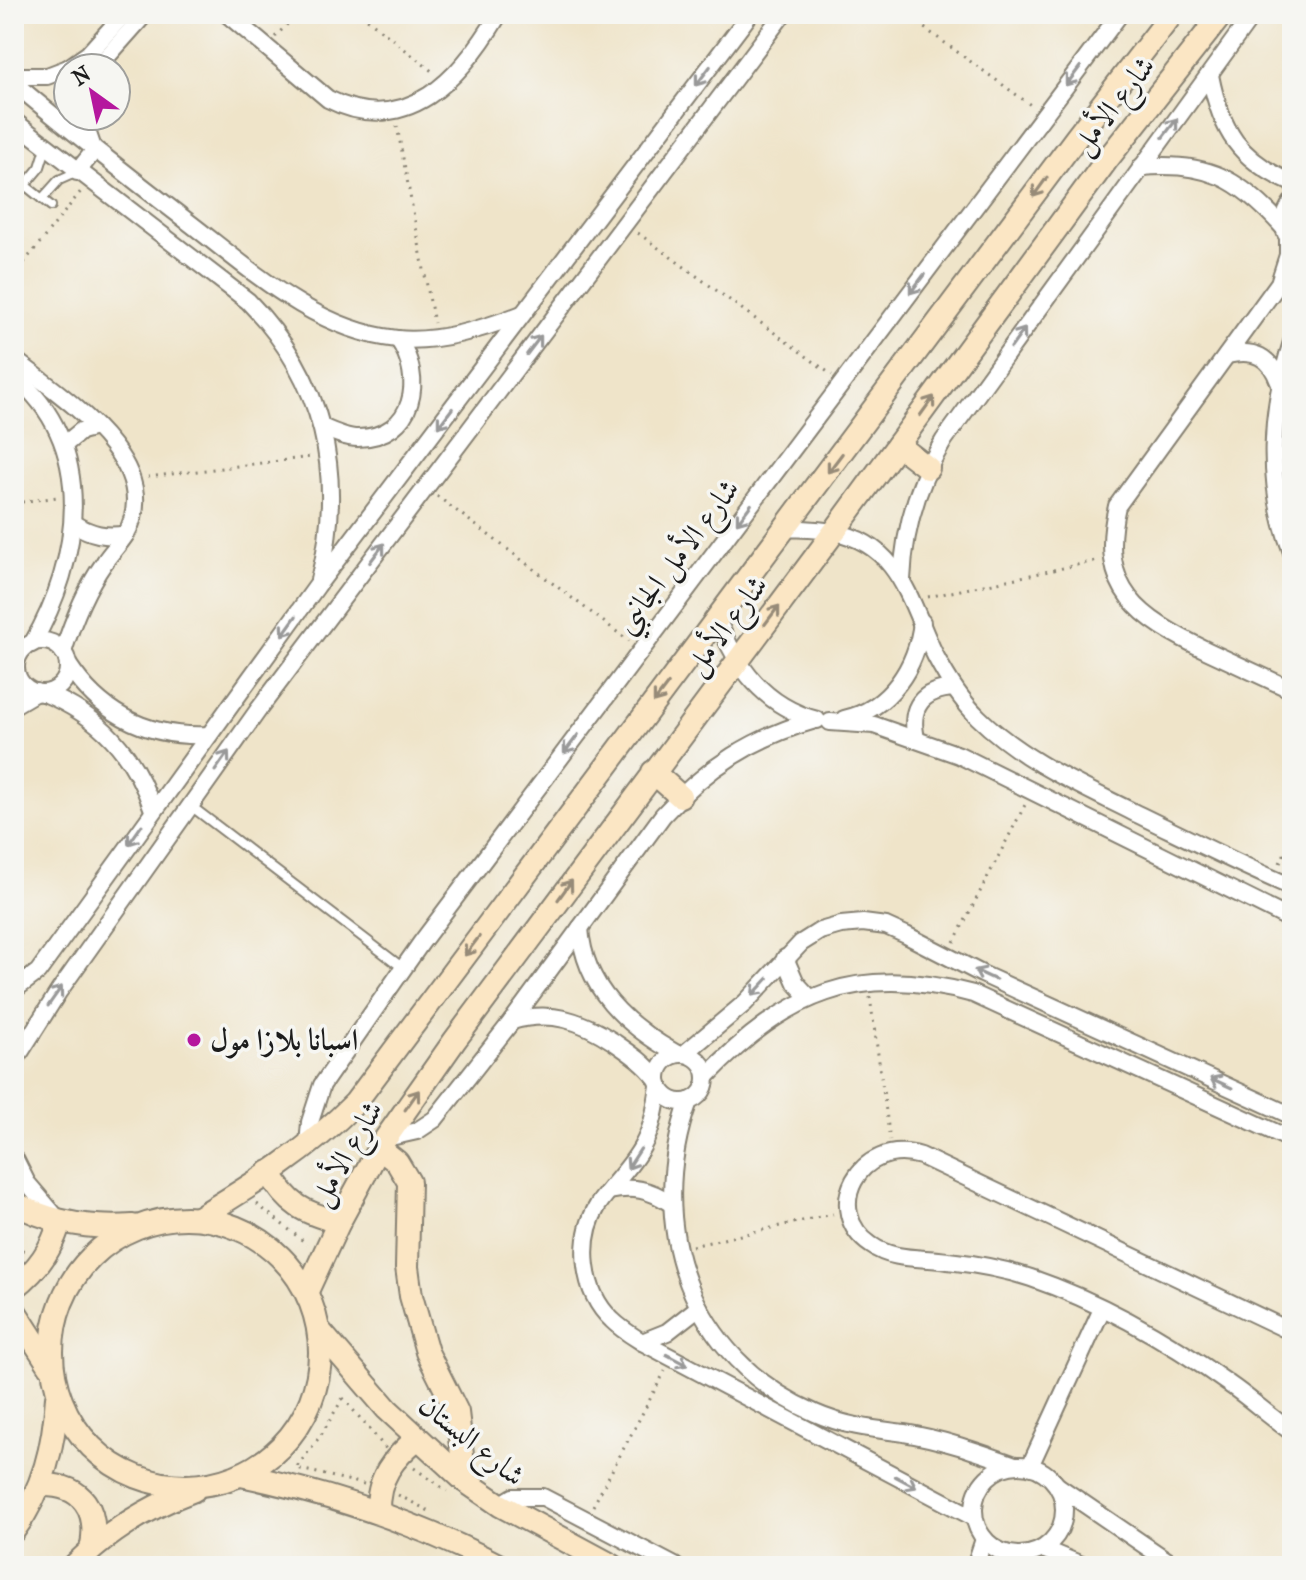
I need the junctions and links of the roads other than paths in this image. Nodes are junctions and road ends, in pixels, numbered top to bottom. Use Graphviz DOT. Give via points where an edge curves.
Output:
graph roads {
  1 [pos="124,14"];
  2 [pos="145,14"];
  3 [pos="227,14"];
  4 [pos="499,14"];
  5 [pos="750,14"];
  6 [pos="783,14"];
  7 [pos="1120,14"];
  8 [pos="1172,14"];
  9 [pos="1222,14"];
  10 [pos="1253,14"];
  11 [pos="90,52"];
  12 [pos="111,52"];
  13 [pos="52,74"];
  14 [pos="1210,75"];
  15 [pos="14,76"];
  16 [pos="14,83"];
  17 [pos="14,121"];
  18 [pos="87,132"];
  19 [pos="46,148"];
  20 [pos="94,151"];
  21 [pos="1141,167"];
  22 [pos="84,177"];
  23 [pos="16,178"];
  24 [pos="623,182"];
  25 [pos="1292,183"];
  26 [pos="25,185"];
  27 [pos="644,198"];
  28 [pos="42,199"];
  29 [pos="1292,202"];
  30 [pos="51,206"];
  31 [pos="1288,237"];
  32 [pos="523,314"];
  33 [pos="398,339"];
  34 [pos="1292,342"];
  35 [pos="1227,355"];
  36 [pos="14,359"];
  37 [pos="14,376"];
  38 [pos="1279,382"];
  39 [pos="96,427"];
  40 [pos="322,427"];
  41 [pos="64,445"];
  42 [pos="898,445"];
  43 [pos="928,468"];
  44 [pos="74,524"];
  45 [pos="786,528"];
  46 [pos="834,532"];
  47 [pos="126,534"];
  48 [pos="1292,552"];
  49 [pos="902,580"];
  50 [pos="317,586"];
  51 [pos="717,618"];
  52 [pos="922,620"];
  53 [pos="32,644"];
  54 [pos="66,658"];
  55 [pos="16,661"];
  56 [pos="737,661"];
  57 [pos="954,688"];
  58 [pos="1292,690"];
  59 [pos="40,693"];
  60 [pos="14,705"];
  61 [pos="822,721"];
  62 [pos="209,735"];
  63 [pos="916,738"];
  64 [pos="653,772"];
  65 [pos="680,796"];
  66 [pos="190,805"];
  67 [pos="153,810"];
  68 [pos="1230,859"];
  69 [pos="1218,886"];
  70 [pos="1292,887"];
  71 [pos="1292,920"];
  72 [pos="580,928"];
  73 [pos="947,957"];
  74 [pos="785,958"];
  75 [pos="403,968"];
  76 [pos="941,986"];
  77 [pos="14,990"];
  78 [pos="809,997"];
  79 [pos="512,1021"];
  80 [pos="680,1054"];
  81 [pos="14,1062"];
  82 [pos="706,1077"];
  83 [pos="658,1082"];
  84 [pos="689,1101"];
  85 [pos="1292,1116"];
  86 [pos="1292,1140"];
  87 [pos="382,1143"];
  88 [pos="308,1145"];
  89 [pos="14,1157"];
  90 [pos="269,1172"];
  91 [pos="609,1191"];
  92 [pos="14,1203"];
  93 [pos="670,1203"];
  94 [pos="198,1218"];
  95 [pos="166,1220"];
  96 [pos="60,1221"];
  97 [pos="339,1222"];
  98 [pos="14,1288"];
  99 [pos="307,1291"];
  100 [pos="699,1307"];
  101 [pos="1102,1309"];
  102 [pos="14,1310"];
  103 [pos="319,1330"];
  104 [pos="1292,1332"];
  105 [pos="642,1342"];
  106 [pos="55,1381"];
  107 [pos="1292,1432"];
  108 [pos="418,1438"];
  109 [pos="1022,1466"];
  110 [pos="241,1475"];
  111 [pos="210,1484"];
  112 [pos="41,1485"];
  113 [pos="1057,1486"];
  114 [pos="462,1490"];
  115 [pos="500,1505"];
  116 [pos="378,1512"];
  117 [pos="973,1517"];
  118 [pos="14,1530"];
  119 [pos="984,1539"];
  120 [pos="1043,1549"];
  121 [pos="91,1550"];
  122 [pos="474,1558"];
  123 [pos="1013,1561"];
  124 [pos="507,1562"];
  125 [pos="74,1566"];
  126 [pos="613,1566"];
  127 [pos="675,1566"];
  128 [pos="975,1566"];
  129 [pos="1084,1566"];
  130 [pos="1175,1566"];
  1 -- 11 [label="street"];
  2 -- 12 [label="street"];
  3 -- 4 [label="street" via="321,94 360,112 394,111 426,99 465,62"];
  5 -- 24 [label="street, one-way"];
  6 -- 27 [label="street"];
  7 -- 75 [label="street, شارع الأمل الجانبي, one-way"];
  8 -- 45 [label="main road, شارع الأمل, one-way"];
  42 -- 9 [label="main road, شارع الأمل, one-way" via="1106,161"];
  10 -- 14 [label="street"];
  13 -- 15 [label="street"];
  21 -- 14 [label="street, one-way"];
  14 -- 25 [label="street" via="1228,134 1248,158"];
  16 -- 20 [label="street"];
  17 -- 19 [label="street"];
  18 -- 20 [label="street"];
  19 -- 22 [label="street"];
  19 -- 26 [label="lane" via="40,167"];
  20 -- 22 [label="street"];
  20 -- 33 [label="street" via="288,297 341,324"];
  21 -- 31 [label="street" via="1173,164 1231,181 1260,201"];
  43 -- 21 [label="street, one-way"];
  22 -- 28 [label="lane" via="59,180"];
  22 -- 40 [label="street" via="248,301 294,358"];
  23 -- 26 [label="lane"];
  24 -- 27 [label="street"];
  24 -- 32 [label="street"];
  26 -- 28 [label="lane"];
  66 -- 27 [label="street, one-way"];
  28 -- 30 [label="lane"];
  29 -- 31 [label="street" via="1285,214"];
  31 -- 35 [label="street" via="1279,283"];
  32 -- 33 [label="street" via="430,338"];
  32 -- 50 [label="street, one-way"];
  33 -- 40 [label="street" via="407,353 414,387 401,418 373,436 355,438"];
  34 -- 38 [label="street"];
  35 -- 38 [label="street" via="1260,355 1273,366"];
  35 -- 58 [label="street" via="1117,506 1112,558 1122,588 1141,613 1173,634"];
  36 -- 39 [label="street"];
  37 -- 41 [label="street" via="39,400"];
  38 -- 48 [label="street" via="1273,432 1275,486"];
  39 -- 41 [label="street" via="74,434"];
  39 -- 47 [label="street" via="116,448 132,479 134,505"];
  40 -- 50 [label="street" via="330,508"];
  41 -- 44 [label="street"];
  42 -- 43 [label="main road"];
  42 -- 46 [label="main road, شارع الأمل"];
  43 -- 49 [label="street" via="912,511"];
  44 -- 47 [label="street" via="93,534"];
  44 -- 53 [label="street" via="60,586"];
  45 -- 46 [label="street"];
  45 -- 51 [label="main road, شارع الأمل"];
  46 -- 49 [label="street" via="870,546"];
  56 -- 46 [label="main road, شارع الأمل, one-way"];
  47 -- 54 [label="street" via="83,598"];
  49 -- 52 [label="street"];
  50 -- 62 [label="street, one-way"];
  51 -- 56 [label="street"];
  51 -- 88 [label="main road, شارع الأمل, one-way" via="355,1103"];
  52 -- 57 [label="street"];
  52 -- 61 [label="street" via="912,662 894,688 851,718"];
  53 -- 54 [label="street" via="49,642"];
  53 -- 55 [label="street"];
  54 -- 59 [label="street" via="65,680"];
  54 -- 62 [label="street" via="93,697 127,721 167,734"];
  55 -- 59 [label="street" via="22,683"];
  56 -- 61 [label="street" via="773,701"];
  56 -- 64 [label="main road, شارع الأمل"];
  57 -- 63 [label="street" via="925,696 916,708"];
  57 -- 68 [label="street" via="999,737 1027,757"];
  59 -- 60 [label="street"];
  59 -- 67 [label="street" via="66,702 105,729 135,766"];
  61 -- 63 [label="street" via="874,725"];
  61 -- 65 [label="street" via="774,733 736,752"];
  62 -- 67 [label="street"];
  63 -- 69 [label="street"];
  64 -- 65 [label="main road"];
  87 -- 64 [label="main road, شارع الأمل, one-way"];
  65 -- 72 [label="street"];
  66 -- 75 [label="lane"];
  81 -- 66 [label="street, one-way"];
  67 -- 77 [label="street, one-way" via="38,972"];
  68 -- 69 [label="street"];
  68 -- 70 [label="street"];
  69 -- 71 [label="street"];
  72 -- 79 [label="street"];
  72 -- 80 [label="street" via="585,961 599,990 627,1020"];
  73 -- 74 [label="street" via="886,926 863,923 820,931"];
  73 -- 76 [label="street"];
  85 -- 73 [label="street, one-way"];
  74 -- 78 [label="street"];
  74 -- 80 [label="street, one-way" via="745,1003"];
  75 -- 88 [label="street, شارع الأمل الجانبي" via="322,1085"];
  76 -- 78 [label="street" via="868,983"];
  76 -- 86 [label="street" via="973,994"];
  78 -- 82 [label="street" via="761,1027"];
  79 -- 83 [label="street" via="541,1015 585,1024 639,1059"];
  79 -- 87 [label="street" via="435,1119"];
  80 -- 82 [label="street" via="697,1059"];
  80 -- 83 [label="street" via="662,1063"];
  82 -- 84 [label="street" via="703,1089"];
  83 -- 84 [label="street" via="667,1098"];
  83 -- 91 [label="street, one-way" via="644,1143"];
  84 -- 93 [label="street" via="674,1151"];
  87 -- 97 [label="main road, شارع الأمل"];
  87 -- 114 [label="main road" via="409,1182 411,1296 427,1352 457,1412"];
  88 -- 90 [label="main road, شارع الأمل"];
  89 -- 96 [label="street" via="37,1197"];
  90 -- 94 [label="main road, شارع الأمل"];
  90 -- 97 [label="main road" via="293,1204"];
  91 -- 93 [label="street" via="635,1188"];
  91 -- 105 [label="street" via="589,1225 585,1265 598,1303 610,1319"];
  92 -- 96 [label="main road"];
  93 -- 100 [label="street" via="677,1249"];
  94 -- 95 [label="main road"];
  94 -- 99 [label="main road" via="259,1239 284,1260"];
  95 -- 96 [label="main road" via="115,1227"];
  95 -- 106 [label="main road" via="117,1236 78,1271 55,1318"];
  96 -- 98 [label="main road" via="49,1251"];
  97 -- 99 [label="main road, شارع الأمل"];
  99 -- 103 [label="main road"];
  100 -- 105 [label="street" via="667,1332"];
  100 -- 109 [label="street" via="740,1361 794,1403 836,1421 949,1443"];
  101 -- 104 [label="street" via="1027,1277 885,1253 860,1236 849,1211 855,1178 865,1165 891,1152 921,1156"];
  101 -- 107 [label="street" via="1199,1363"];
  101 -- 109 [label="street"];
  102 -- 106 [label="main road"];
  103 -- 108 [label="main road, شارع البستان"];
  103 -- 110 [label="main road" via="319,1374 304,1415 278,1451"];
  105 -- 117 [label="street, one-way"];
  106 -- 111 [label="main road" via="70,1422 115,1467 177,1486"];
  106 -- 112 [label="main road" via="54,1436"];
  108 -- 114 [label="main road, شارع البستان"];
  108 -- 116 [label="main road" via="384,1475"];
  109 -- 113 [label="street" via="1040,1470"];
  109 -- 117 [label="street" via="997,1470 983,1482"];
  110 -- 111 [label="main road"];
  110 -- 116 [label="main road"];
  111 -- 121 [label="main road" via="146,1511"];
  112 -- 118 [label="main road"];
  112 -- 121 [label="main road" via="68,1488 88,1507 94,1534"];
  113 -- 120 [label="street" via="1064,1515 1057,1534"];
  113 -- 130 [label="street"];
  114 -- 115 [label="main road, شارع البستان"];
  115 -- 126 [label="main road, شارع البستان"];
  115 -- 127 [label="street" via="513,1497 543,1497"];
  116 -- 122 [label="main road" via="421,1527"];
  117 -- 119 [label="street"];
  119 -- 123 [label="street"];
  119 -- 128 [label="street"];
  120 -- 123 [label="street"];
  120 -- 129 [label="street"];
  121 -- 125 [label="main road"];
  122 -- 124 [label="main road"];
}
